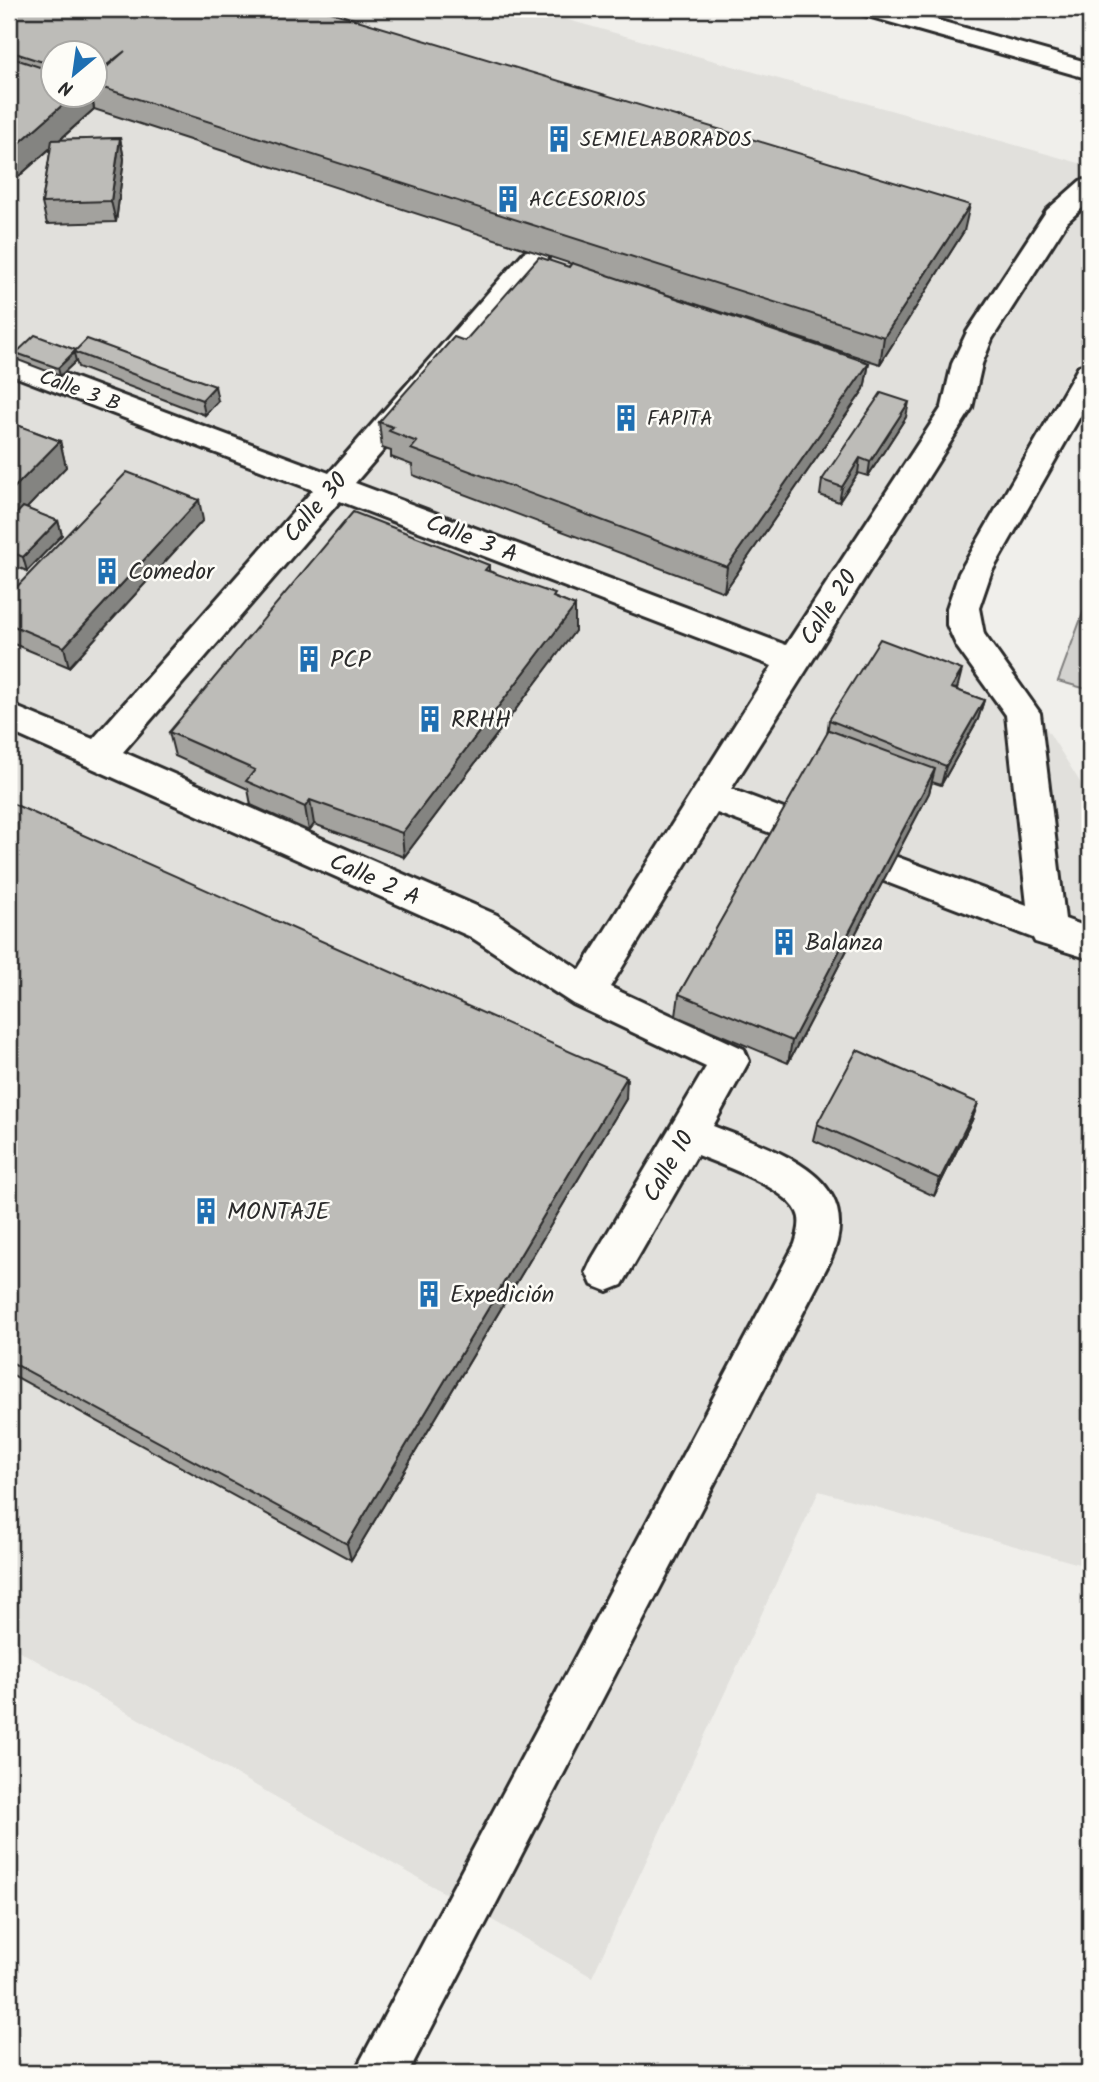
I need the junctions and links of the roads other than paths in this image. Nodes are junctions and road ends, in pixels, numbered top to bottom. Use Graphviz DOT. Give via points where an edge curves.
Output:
graph roads {
  1 [pos="870,9"];
  2 [pos="1090,71"];
  3 [pos="1090,187"];
  4 [pos="534,258"];
  5 [pos="9,363"];
  6 [pos="1090,373"];
  7 [pos="152,416"];
  8 [pos="334,485"];
  9 [pos="793,661"];
  10 [pos="9,717"];
  11 [pos="97,757"];
  12 [pos="711,796"];
  13 [pos="784,824"];
  14 [pos="889,868"];
  15 [pos="1048,931"];
  16 [pos="1090,944"];
  17 [pos="586,993"];
  18 [pos="730,1061"];
  19 [pos="688,1133"];
  20 [pos="607,1272"];
  21 [pos="380,2073"];
  1 -- 2 [label="street"];
  3 -- 9 [label="street, Calle 20" via="1057,216 978,340 957,408"];
  4 -- 8 [label="street, Calle 30"];
  5 -- 7 [label="street, Calle 3 B"];
  6 -- 15 [label="street" via="975,573 963,608 969,638 1023,713"];
  7 -- 8 [label="street, Calle 3 A"];
  8 -- 9 [label="street, Calle 3 A"];
  8 -- 11 [label="street, Calle 30"];
  9 -- 12 [label="street, Calle 20"];
  10 -- 11 [label="street, Calle 2 A"];
  11 -- 17 [label="street, Calle 2 A" via="484,926"];
  12 -- 13 [label="street"];
  12 -- 17 [label="street, Calle 20"];
  14 -- 15 [label="street"];
  15 -- 16 [label="street"];
  17 -- 18 [label="street, Calle 2 A"];
  18 -- 19 [label="street, Calle 10"];
  19 -- 20 [label="street, Calle 10"];
  19 -- 21 [label="street" via="799,1185 816,1203 821,1223 815,1248"];
}
